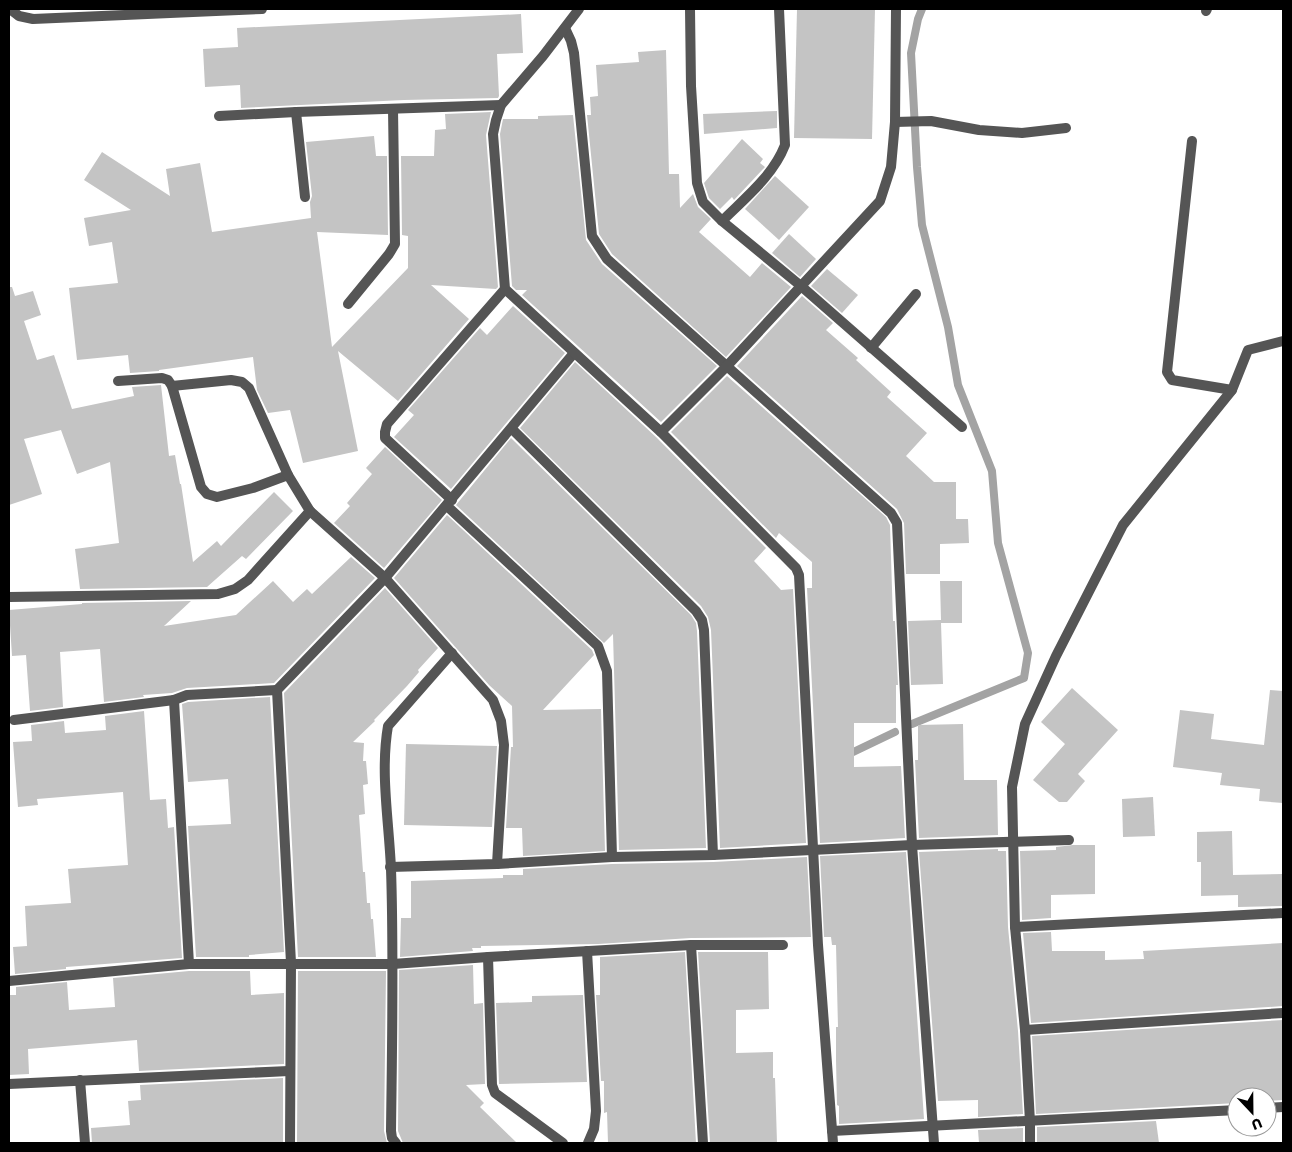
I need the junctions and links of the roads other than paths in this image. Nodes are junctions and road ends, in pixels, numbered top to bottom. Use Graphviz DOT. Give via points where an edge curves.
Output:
graph roads {
  1 [pos="10,9"];
  2 [pos="85,9"];
  3 [pos="262,9"];
  4 [pos="579,9"];
  5 [pos="690,9"];
  6 [pos="779,9"];
  7 [pos="896,9"];
  8 [pos="72,18"];
  9 [pos="565,28"];
  10 [pos="501,105"];
  11 [pos="393,109"];
  12 [pos="296,112"];
  13 [pos="219,116"];
  14 [pos="899,122"];
  15 [pos="1066,128"];
  16 [pos="1192,141"];
  17 [pos="306,197"];
  18 [pos="722,221"];
  19 [pos="801,286"];
  20 [pos="505,289"];
  21 [pos="916,294"];
  22 [pos="348,304"];
  23 [pos="1283,341"];
  24 [pos="872,348"];
  25 [pos="574,354"];
  26 [pos="726,367"];
  27 [pos="118,381"];
  28 [pos="172,386"];
  29 [pos="1232,390"];
  30 [pos="962,427"];
  31 [pos="512,429"];
  32 [pos="661,432"];
  33 [pos="288,475"];
  34 [pos="449,503"];
  35 [pos="310,511"];
  36 [pos="385,578"];
  37 [pos="9,597"];
  38 [pos="452,653"];
  39 [pos="277,690"];
  40 [pos="174,700"];
  41 [pos="14,720"];
  42 [pos="1069,840"];
  43 [pos="1014,843"];
  44 [pos="912,845"];
  45 [pos="814,851"];
  46 [pos="713,855"];
  47 [pos="612,857"];
  48 [pos="497,864"];
  49 [pos="390,867"];
  50 [pos="1283,913"];
  51 [pos="1015,927"];
  52 [pos="691,945"];
  53 [pos="783,945"];
  54 [pos="587,951"];
  55 [pos="488,957"];
  56 [pos="291,963"];
  57 [pos="189,964"];
  58 [pos="393,964"];
  59 [pos="9,981"];
  60 [pos="1283,1013"];
  61 [pos="1025,1030"];
  62 [pos="289,1071"];
  63 [pos="80,1080"];
  64 [pos="9,1084"];
  65 [pos="1227,1111"];
  66 [pos="1030,1122"];
  67 [pos="934,1125"];
  68 [pos="832,1131"];
  69 [pos="85,1143"];
  70 [pos="290,1143"];
  71 [pos="396,1143"];
  72 [pos="563,1143"];
  73 [pos="588,1143"];
  74 [pos="703,1143"];
  75 [pos="833,1143"];
  76 [pos="934,1143"];
  77 [pos="1030,1143"];
  1 -- 8 [label="street" via="33,20"];
  2 -- 8 [label="street"];
  3 -- 8 [label="street"];
  4 -- 9 [label="street"];
  5 -- 18 [label="street" via="697,183 703,202"];
  6 -- 18 [label="street" via="784,145 780,158 768,174"];
  7 -- 14 [label="street"];
  9 -- 10 [label="street"];
  9 -- 26 [label="street" via="574,53 592,236 606,259"];
  10 -- 11 [label="street"];
  10 -- 20 [label="street" via="493,134"];
  11 -- 12 [label="street"];
  11 -- 22 [label="street" via="394,244"];
  12 -- 13 [label="street"];
  12 -- 17 [label="street"];
  14 -- 15 [label="street" via="926,121 1013,132"];
  14 -- 19 [label="street" via="891,167 880,201"];
  16 -- 29 [label="street" via="1167,372 1172,380"];
  18 -- 19 [label="street"];
  19 -- 24 [label="street"];
  19 -- 26 [label="street"];
  20 -- 25 [label="street"];
  20 -- 34 [label="street" via="387,424 385,438"];
  21 -- 24 [label="street"];
  23 -- 29 [label="street" via="1248,350"];
  24 -- 30 [label="street"];
  25 -- 31 [label="street"];
  25 -- 32 [label="street"];
  26 -- 32 [label="street"];
  26 -- 44 [label="street" via="891,513 897,523"];
  27 -- 28 [label="street" via="162,378"];
  28 -- 33 [label="street" via="231,380 242,382 249,388"];
  28 -- 33 [label="street" via="201,487 207,494 217,497"];
  29 -- 43 [label="street" via="1124,526 1056,656 1025,724 1012,787"];
  31 -- 34 [label="street"];
  31 -- 46 [label="street" via="702,620"];
  32 -- 45 [label="street" via="796,568 799,575"];
  33 -- 35 [label="street"];
  34 -- 36 [label="street"];
  34 -- 47 [label="street" via="598,646 607,671"];
  35 -- 36 [label="street"];
  35 -- 37 [label="street" via="248,580 235,589 218,594"];
  36 -- 38 [label="street"];
  36 -- 39 [label="street"];
  38 -- 48 [label="street" via="493,700 501,721 504,745"];
  38 -- 49 [label="street" via="388,726 383,762"];
  39 -- 40 [label="street" via="187,695"];
  39 -- 56 [label="street"];
  40 -- 41 [label="street"];
  40 -- 57 [label="street"];
  42 -- 43 [label="street"];
  43 -- 44 [label="street"];
  43 -- 51 [label="street"];
  44 -- 45 [label="street"];
  44 -- 67 [label="street"];
  45 -- 46 [label="street"];
  45 -- 68 [label="street"];
  46 -- 47 [label="street"];
  47 -- 48 [label="street"];
  48 -- 49 [label="street"];
  49 -- 58 [label="street"];
  50 -- 51 [label="street"];
  51 -- 61 [label="street"];
  52 -- 53 [label="street"];
  52 -- 54 [label="street"];
  52 -- 74 [label="street"];
  54 -- 55 [label="street"];
  54 -- 73 [label="street" via="596,1111"];
  55 -- 58 [label="street"];
  55 -- 72 [label="street" via="492,1085 495,1093"];
  56 -- 57 [label="street"];
  56 -- 58 [label="street"];
  56 -- 62 [label="street"];
  57 -- 59 [label="street"];
  58 -- 71 [label="street" via="391,1131"];
  60 -- 61 [label="street"];
  61 -- 66 [label="street"];
  62 -- 63 [label="street"];
  62 -- 70 [label="street"];
  63 -- 64 [label="street"];
  63 -- 69 [label="street"];
  65 -- 66 [label="street"];
  66 -- 67 [label="street"];
  66 -- 77 [label="street"];
  67 -- 68 [label="street"];
  67 -- 76 [label="street"];
  68 -- 75 [label="street"];
}
